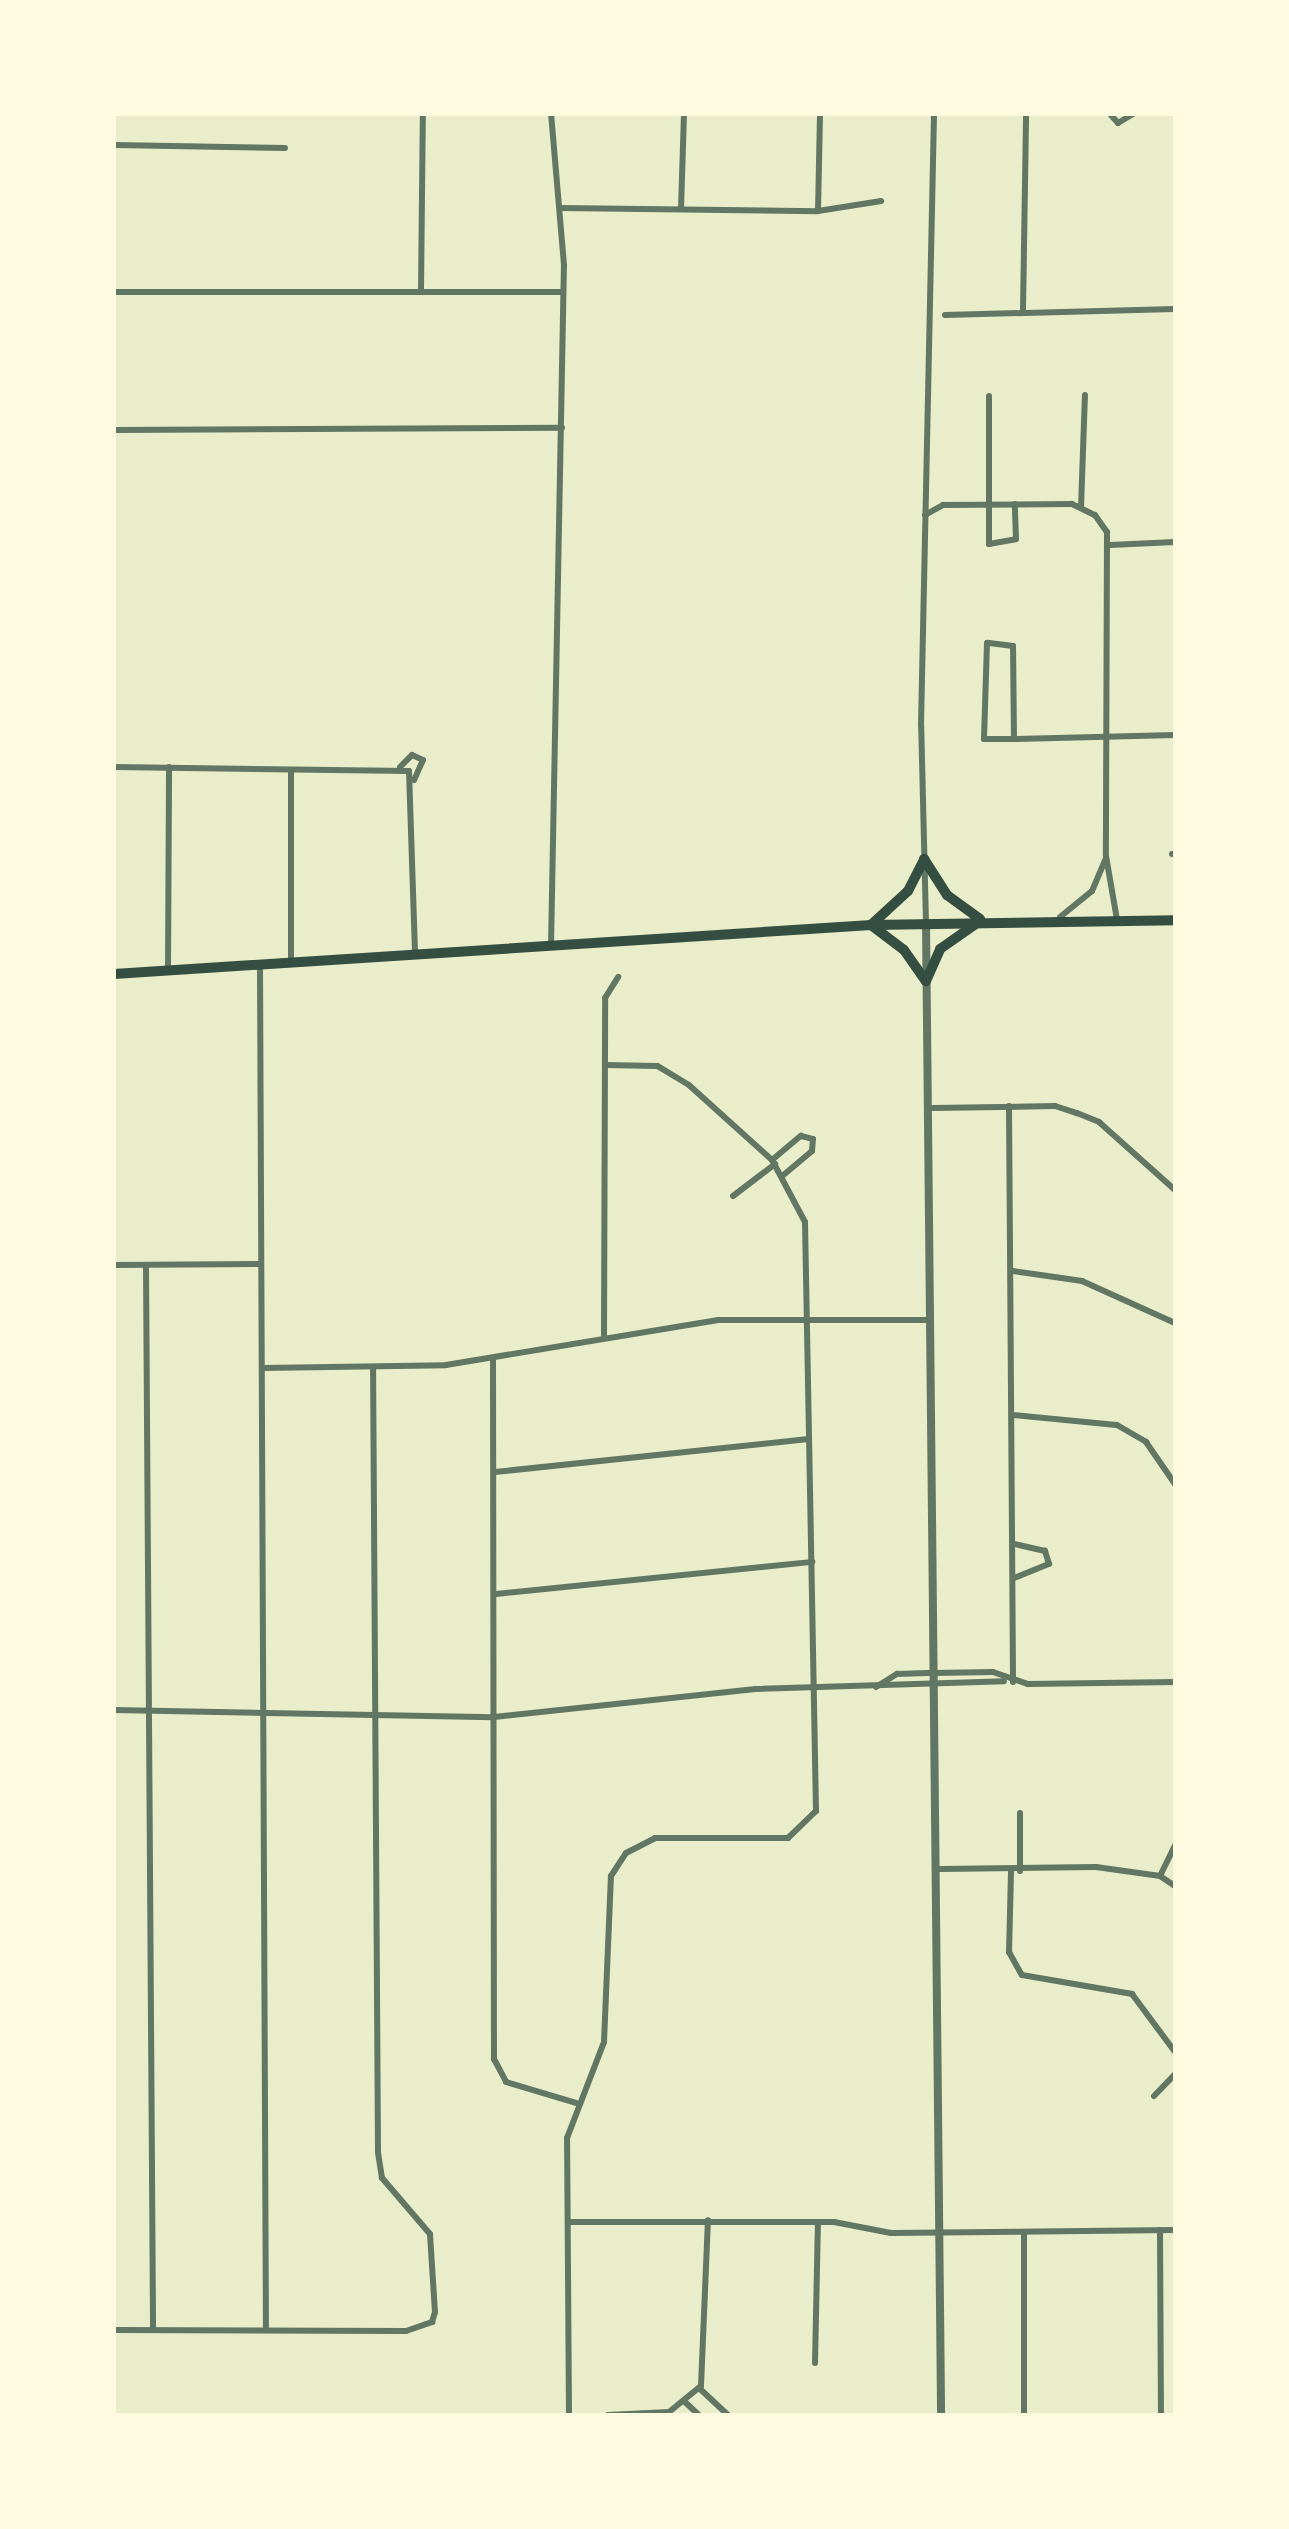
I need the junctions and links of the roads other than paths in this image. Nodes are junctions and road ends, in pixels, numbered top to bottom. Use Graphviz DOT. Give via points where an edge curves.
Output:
graph roads {
  1 [pos="423,114"];
  2 [pos="551,114"];
  3 [pos="684,114"];
  4 [pos="820,114"];
  5 [pos="934,114"];
  6 [pos="1026,114"];
  7 [pos="1110,114"];
  8 [pos="1133,114"];
  9 [pos="114,145"];
  10 [pos="285,148"];
  11 [pos="881,201"];
  12 [pos="560,208"];
  13 [pos="681,209"];
  14 [pos="818,211"];
  15 [pos="421,291"];
  16 [pos="114,292"];
  17 [pos="563,292"];
  18 [pos="1175,309"];
  19 [pos="1023,311"];
  20 [pos="945,315"];
  21 [pos="1085,395"];
  22 [pos="989,396"];
  23 [pos="562,428"];
  24 [pos="114,430"];
  25 [pos="987,504"];
  26 [pos="1015,504"];
  27 [pos="1081,508"];
  28 [pos="925,515"];
  29 [pos="1175,542"];
  30 [pos="1110,545"];
  31 [pos="1175,735"];
  32 [pos="1111,736"];
  33 [pos="1014,739"];
  34 [pos="114,767"];
  35 [pos="169,767"];
  36 [pos="400,767"];
  37 [pos="291,770"];
  38 [pos="414,780"];
  39 [pos="1106,856"];
  40 [pos="924,859"];
  41 [pos="1060,917"];
  42 [pos="981,920"];
  43 [pos="1117,920"];
  44 [pos="1175,920"];
  45 [pos="926,923"];
  46 [pos="871,925"];
  47 [pos="552,949"];
  48 [pos="415,954"];
  49 [pos="291,964"];
  50 [pos="260,968"];
  51 [pos="114,974"];
  52 [pos="168,974"];
  53 [pos="618,977"];
  54 [pos="926,981"];
  55 [pos="605,1065"];
  56 [pos="1009,1106"];
  57 [pos="933,1108"];
  58 [pos="774,1162"];
  59 [pos="783,1175"];
  60 [pos="1175,1190"];
  61 [pos="733,1196"];
  62 [pos="259,1264"];
  63 [pos="114,1265"];
  64 [pos="146,1266"];
  65 [pos="1013,1271"];
  66 [pos="810,1319"];
  67 [pos="931,1320"];
  68 [pos="1175,1323"];
  69 [pos="604,1335"];
  70 [pos="493,1358"];
  71 [pos="373,1367"];
  72 [pos="263,1368"];
  73 [pos="1013,1415"];
  74 [pos="808,1439"];
  75 [pos="495,1472"];
  76 [pos="1175,1484"];
  77 [pos="1014,1544"];
  78 [pos="812,1562"];
  79 [pos="1014,1578"];
  80 [pos="496,1594"];
  81 [pos="934,1673"];
  82 [pos="1004,1681"];
  83 [pos="1013,1682"];
  84 [pos="1175,1682"];
  85 [pos="876,1687"];
  86 [pos="934,1687"];
  87 [pos="814,1688"];
  88 [pos="264,1708"];
  89 [pos="150,1709"];
  90 [pos="114,1710"];
  91 [pos="376,1713"];
  92 [pos="494,1717"];
  93 [pos="1020,1813"];
  94 [pos="1175,1845"];
  95 [pos="940,1869"];
  96 [pos="1020,1871"];
  97 [pos="1011,1872"];
  98 [pos="1160,1876"];
  99 [pos="1175,1886"];
  100 [pos="1175,2052"];
  101 [pos="1175,2074"];
  102 [pos="1154,2096"];
  103 [pos="576,2103"];
  104 [pos="708,2220"];
  105 [pos="571,2222"];
  106 [pos="818,2222"];
  107 [pos="1160,2230"];
  108 [pos="1175,2230"];
  109 [pos="1024,2232"];
  110 [pos="940,2233"];
  111 [pos="266,2328"];
  112 [pos="153,2329"];
  113 [pos="114,2330"];
  114 [pos="815,2363"];
  115 [pos="699,2388"];
  116 [pos="686,2403"];
  117 [pos="569,2415"];
  118 [pos="608,2415"];
  119 [pos="699,2415"];
  120 [pos="728,2415"];
  121 [pos="941,2415"];
  122 [pos="1024,2415"];
  123 [pos="1161,2415"];
  1 -- 15 [label="street"];
  2 -- 12 [label="street"];
  3 -- 13 [label="street"];
  4 -- 14 [label="street"];
  5 -- 28 [label="street"];
  6 -- 19 [label="street"];
  7 -- 8 [label="street" via="1118,123"];
  9 -- 10 [label="street"];
  11 -- 14 [label="street"];
  12 -- 13 [label="street"];
  12 -- 17 [label="street"];
  13 -- 14 [label="street"];
  15 -- 16 [label="street"];
  15 -- 17 [label="street"];
  17 -- 23 [label="street"];
  18 -- 19 [label="street"];
  19 -- 20 [label="street"];
  21 -- 27 [label="street"];
  22 -- 25 [label="street"];
  23 -- 24 [label="street"];
  23 -- 47 [label="street"];
  25 -- 26 [label="street"];
  25 -- 26 [label="street" via="989,544 1011,545"];
  25 -- 28 [label="street" via="943,505"];
  26 -- 27 [label="street"];
  27 -- 30 [label="street" via="1100,522"];
  28 -- 40 [label="street"];
  29 -- 30 [label="street"];
  30 -- 32 [label="street"];
  31 -- 32 [label="street"];
  32 -- 33 [label="street"];
  32 -- 39 [label="street"];
  33 -- 33 [label="street" via="984,739 983,647 1008,643"];
  34 -- 35 [label="street"];
  35 -- 37 [label="street"];
  35 -- 52 [label="street"];
  36 -- 37 [label="street"];
  36 -- 38 [label="street"];
  36 -- 38 [label="street" via="412,755 423,760"];
  37 -- 49 [label="street"];
  38 -- 48 [label="street"];
  39 -- 41 [label="street" via="1092,891"];
  39 -- 43 [label="street"];
  40 -- 42 [label="main road" via="947,895"];
  40 -- 45 [label="street"];
  40 -- 46 [label="main road" via="908,891"];
  41 -- 42 [label="main road"];
  41 -- 43 [label="main road"];
  42 -- 45 [label="main road"];
  42 -- 54 [label="main road" via="940,949"];
  43 -- 44 [label="main road"];
  45 -- 46 [label="main road"];
  45 -- 54 [label="street"];
  46 -- 47 [label="main road"];
  46 -- 54 [label="main road" via="904,950"];
  47 -- 48 [label="main road"];
  48 -- 49 [label="main road"];
  49 -- 50 [label="main road"];
  50 -- 52 [label="main road"];
  50 -- 62 [label="street"];
  51 -- 52 [label="main road"];
  53 -- 55 [label="street" via="605,998"];
  54 -- 57 [label="street"];
  55 -- 58 [label="street" via="670,1070"];
  55 -- 69 [label="street"];
  56 -- 57 [label="street"];
  56 -- 60 [label="street" via="1055,1106 1099,1122"];
  56 -- 65 [label="street"];
  57 -- 67 [label="street"];
  58 -- 59 [label="street"];
  58 -- 59 [label="street" via="801,1136 813,1139 812,1151"];
  58 -- 61 [label="street"];
  59 -- 66 [label="street" via="808,1237"];
  62 -- 64 [label="street"];
  62 -- 72 [label="street"];
  63 -- 64 [label="street"];
  64 -- 89 [label="street"];
  65 -- 68 [label="street" via="1082,1281"];
  65 -- 73 [label="street"];
  66 -- 67 [label="street"];
  66 -- 69 [label="street" via="680,1323"];
  66 -- 74 [label="street"];
  67 -- 81 [label="street"];
  69 -- 70 [label="street"];
  70 -- 71 [label="street"];
  70 -- 75 [label="street"];
  71 -- 72 [label="street"];
  71 -- 91 [label="street"];
  72 -- 88 [label="street"];
  73 -- 76 [label="street" via="1117,1425 1146,1442"];
  73 -- 77 [label="street"];
  74 -- 75 [label="street"];
  74 -- 78 [label="street"];
  75 -- 80 [label="street"];
  77 -- 79 [label="street"];
  77 -- 79 [label="street" via="1045,1551 1049,1564"];
  78 -- 80 [label="street"];
  78 -- 87 [label="street"];
  79 -- 83 [label="street"];
  80 -- 92 [label="street"];
  81 -- 82 [label="street" via="993,1672"];
  81 -- 85 [label="street" via="897,1674"];
  81 -- 86 [label="street"];
  82 -- 83 [label="street"];
  82 -- 86 [label="street"];
  83 -- 84 [label="street"];
  85 -- 86 [label="street"];
  85 -- 87 [label="street"];
  86 -- 95 [label="street"];
  87 -- 92 [label="street"];
  87 -- 103 [label="street" via="816,1811 808,1826 788,1838 655,1838 617,1863 607,1895 604,2042"];
  88 -- 89 [label="street"];
  88 -- 91 [label="street"];
  88 -- 111 [label="street"];
  89 -- 90 [label="street"];
  89 -- 112 [label="street"];
  91 -- 92 [label="street"];
  91 -- 111 [label="street" via="379,2165 430,2234 432,2322 406,2331"];
  92 -- 103 [label="street" via="494,2059 506,2082"];
  93 -- 96 [label="street"];
  94 -- 98 [label="street"];
  95 -- 97 [label="street"];
  95 -- 110 [label="street"];
  96 -- 97 [label="street"];
  96 -- 98 [label="street" via="1096,1867"];
  97 -- 100 [label="street" via="1009,1952 1022,1975 1132,1994"];
  98 -- 99 [label="street"];
  101 -- 102 [label="street"];
  103 -- 105 [label="street" via="567,2138"];
  104 -- 105 [label="street"];
  104 -- 106 [label="street"];
  104 -- 115 [label="street"];
  105 -- 117 [label="street"];
  106 -- 110 [label="street"];
  106 -- 114 [label="street"];
  107 -- 108 [label="street"];
  107 -- 109 [label="street"];
  107 -- 123 [label="street"];
  109 -- 110 [label="street"];
  109 -- 122 [label="street"];
  110 -- 121 [label="street"];
  111 -- 112 [label="street"];
  112 -- 113 [label="street"];
  115 -- 116 [label="street"];
  115 -- 120 [label="street"];
  116 -- 118 [label="street" via="669,2412"];
  116 -- 119 [label="street"];
}
